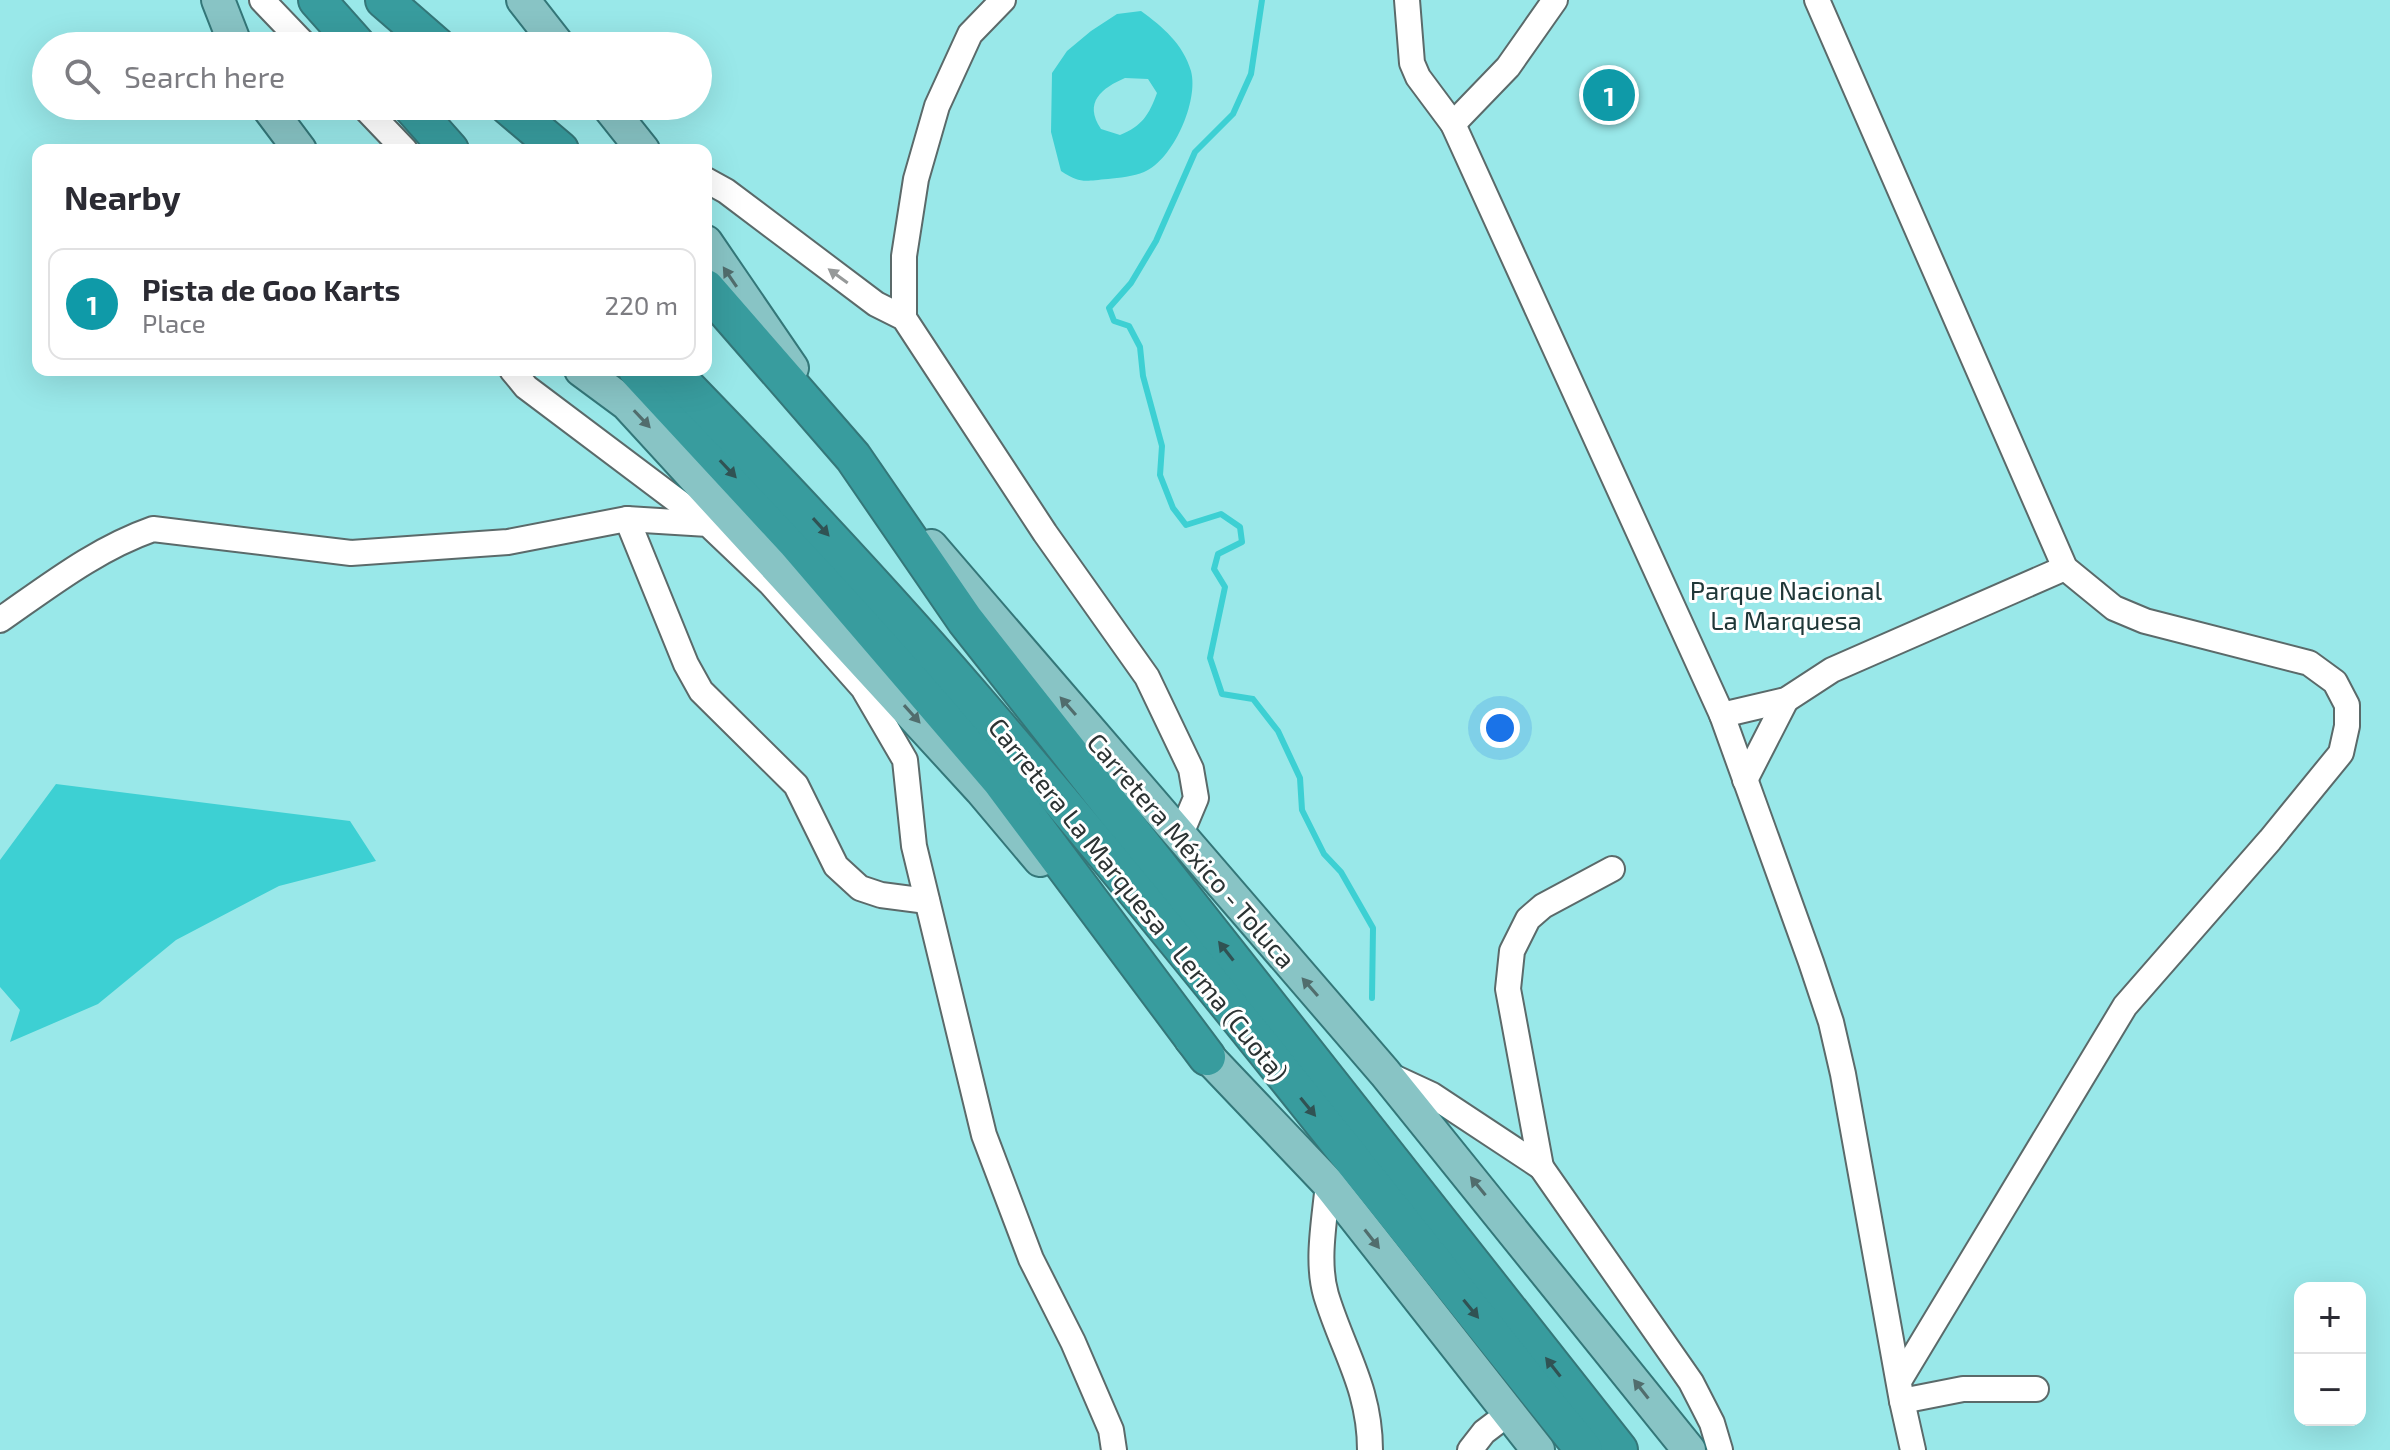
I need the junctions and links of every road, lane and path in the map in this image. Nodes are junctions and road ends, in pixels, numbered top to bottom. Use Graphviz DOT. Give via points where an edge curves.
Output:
graph roads {
  1 [pos="218,0"];
  2 [pos="262,0"];
  3 [pos="317,0"];
  4 [pos="384,0"];
  5 [pos="523,0"];
  6 [pos="1003,0"];
  7 [pos="1407,0"];
  8 [pos="1555,0"];
  9 [pos="1817,0"];
  10 [pos="231,32"];
  11 [pos="293,32"];
  12 [pos="346,32"];
  13 [pos="421,32"];
  14 [pos="548,32"];
  15 [pos="278,120"];
  16 [pos="386,120"];
  17 [pos="417,120"];
  18 [pos="525,120"];
  19 [pos="620,120"];
  20 [pos="1453,124"];
  21 [pos="296,144"];
  22 [pos="425,144"];
  23 [pos="427,144"];
  24 [pos="553,144"];
  25 [pos="641,144"];
  26 [pos="712,183"];
  27 [pos="712,251"];
  28 [pos="712,295"];
  29 [pos="904,318"];
  30 [pos="517,376"];
  31 [pos="589,376"];
  32 [pos="643,376"];
  33 [pos="676,376"];
  34 [pos="853,457"];
  35 [pos="627,519"];
  36 [pos="708,524"];
  37 [pos="741,525"];
  38 [pos="2065,568"];
  39 [pos="0,620"];
  40 [pos="1786,700"];
  41 [pos="1722,715"];
  42 [pos="1745,780"];
  43 [pos="1180,836"];
  44 [pos="1612,869"];
  45 [pos="927,901"];
  46 [pos="1207,1057"];
  47 [pos="1385,1073"];
  48 [pos="1541,1167"];
  49 [pos="1328,1183"];
  50 [pos="2036,1389"];
  51 [pos="1900,1391"];
  52 [pos="1712,1423"];
  53 [pos="1490,1436"];
  54 [pos="1114,1450"];
  55 [pos="1370,1450"];
  56 [pos="1538,1450"];
  57 [pos="1584,1450"];
  58 [pos="1619,1450"];
  59 [pos="1689,1450"];
  60 [pos="1720,1450"];
  61 [pos="1734,1450"];
  62 [pos="1913,1450"];
  1 -- 10 [label="main road"];
  2 -- 11 [label="street"];
  3 -- 12 [label="highway"];
  4 -- 13 [label="highway"];
  5 -- 14 [label="main road"];
  6 -- 29 [label="street" via="970,34 937,106 911,210 904,256"];
  7 -- 20 [label="street" via="1412,63"];
  8 -- 20 [label="street" via="1508,67"];
  9 -- 38 [label="street"];
  15 -- 21 [label="main road"];
  16 -- 22 [label="street"];
  17 -- 23 [label="highway"];
  18 -- 24 [label="highway"];
  19 -- 25 [label="main road"];
  20 -- 41 [label="street"];
  29 -- 26 [label="street, one-way" via="876,304"];
  34 -- 27 [label="main road, Carretera México - Toluca, one-way"];
  28 -- 34 [label="highway, Carretera La Marquesa - Lerma (Cuota)"];
  29 -- 43 [label="street" via="1147,677 1191,769 1196,798"];
  30 -- 36 [label="street"];
  31 -- 37 [label="main road, one-way" via="627,404"];
  32 -- 46 [label="highway, one-way" via="796,542 1000,780"];
  33 -- 57 [label="highway, Carretera La Marquesa - Lerma (Cuota), one-way" via="804,508 986,712"];
  43 -- 34 [label="main road, Carretera México - Toluca, one-way"];
  58 -- 34 [label="highway, Carretera La Marquesa - Lerma (Cuota), one-way" via="965,620"];
  35 -- 36 [label="street"];
  35 -- 39 [label="street" via="508,542 351,553 153,529 93,555"];
  35 -- 45 [label="street" via="701,691 796,785 836,866 860,888"];
  36 -- 37 [label="street"];
  36 -- 45 [label="street" via="770,583 863,688 905,760 914,846"];
  37 -- 46 [label="main road, one-way" via="981,790"];
  38 -- 40 [label="street" via="1832,670"];
  38 -- 51 [label="street" via="2114,608 2145,621 2309,663 2335,682 2347,705 2347,726 2341,753 2125,1006"];
  40 -- 41 [label="street"];
  40 -- 42 [label="street"];
  41 -- 42 [label="street"];
  42 -- 51 [label="street" via="1831,1022"];
  47 -- 43 [label="main road, Carretera México - Toluca, one-way"];
  44 -- 48 [label="street" via="1543,906 1528,919 1512,951 1508,989"];
  45 -- 54 [label="street" via="984,1135 1031,1259 1111,1430"];
  46 -- 49 [label="main road"];
  47 -- 48 [label="street" via="1432,1095"];
  59 -- 47 [label="main road, Carretera México - Toluca, one-way"];
  48 -- 52 [label="street" via="1691,1382"];
  49 -- 53 [label="main road, one-way"];
  49 -- 55 [label="street" via="1325,1292 1366,1401"];
  50 -- 51 [label="street"];
  51 -- 62 [label="street"];
  52 -- 60 [label="street"];
  52 -- 61 [label="street"];
  53 -- 56 [label="main road"];
}
